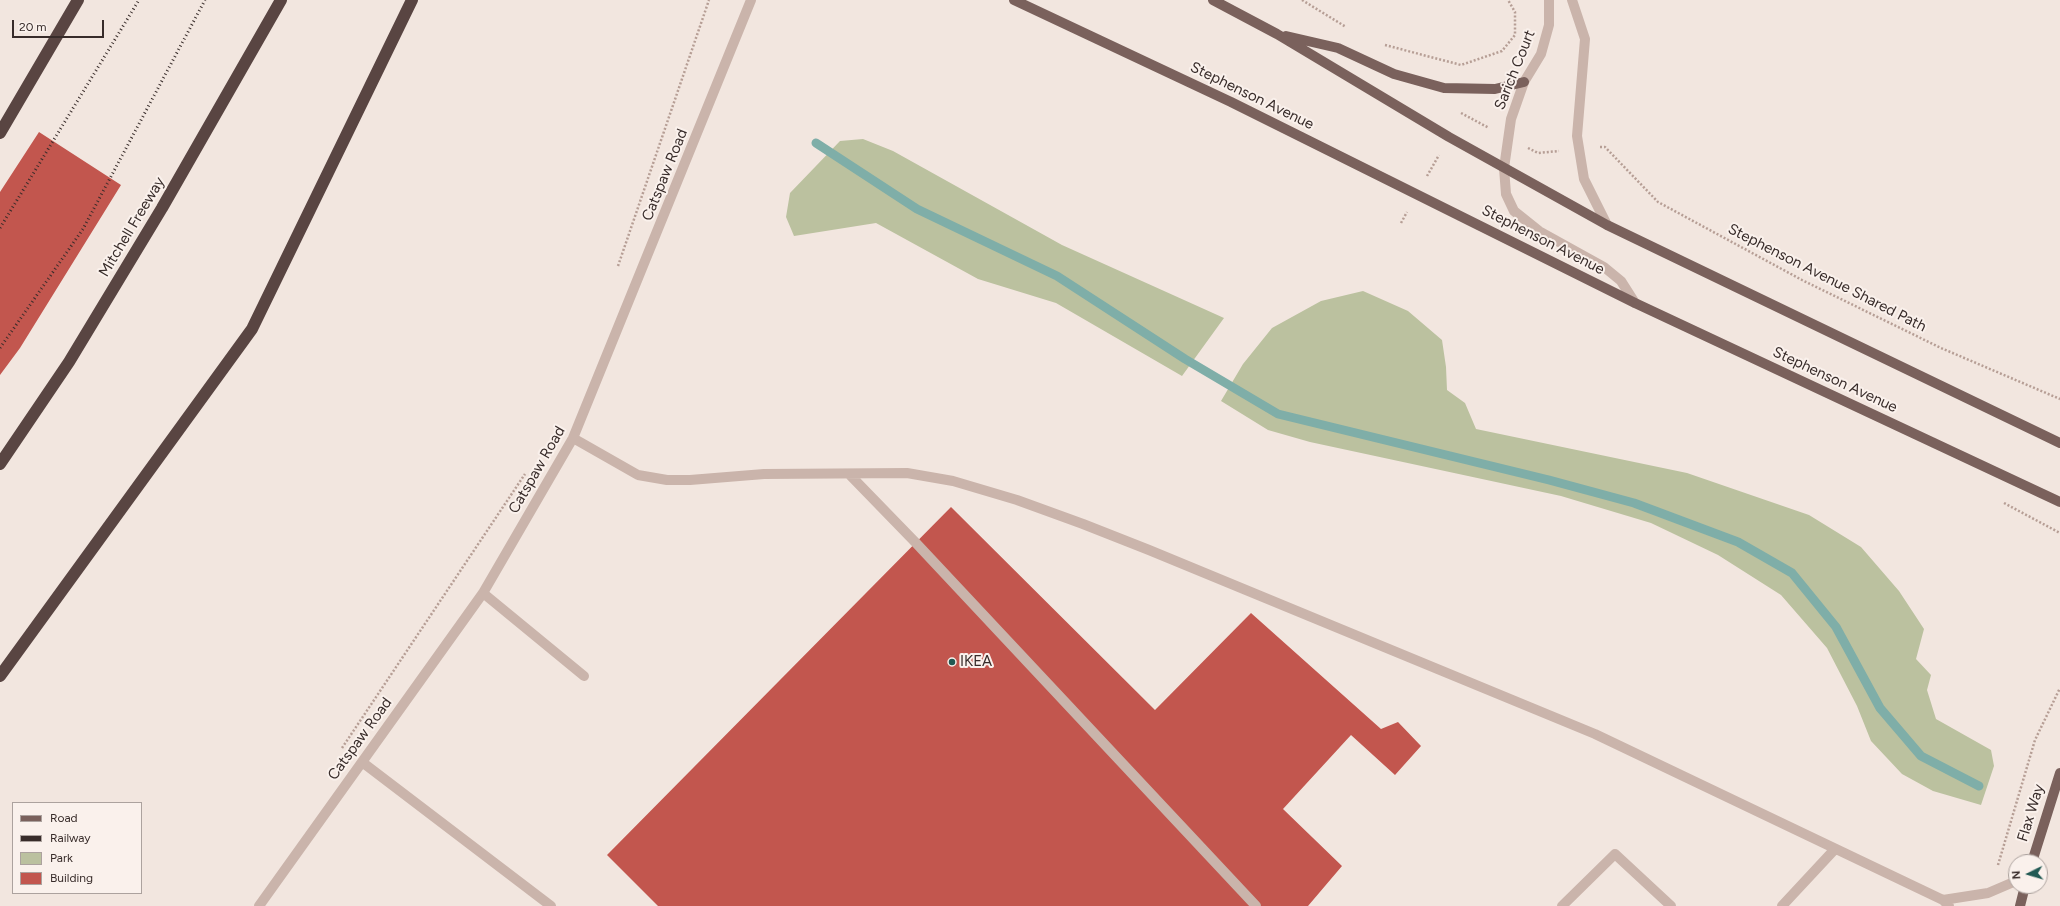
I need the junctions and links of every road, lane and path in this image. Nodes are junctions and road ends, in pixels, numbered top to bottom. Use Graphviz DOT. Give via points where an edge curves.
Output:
graph roads {
  1 [pos="78,0"];
  2 [pos="281,0"];
  3 [pos="412,0"];
  4 [pos="416,0"];
  5 [pos="709,0"];
  6 [pos="751,0"];
  7 [pos="1014,0"];
  8 [pos="1213,0"];
  9 [pos="1302,0"];
  10 [pos="1508,0"];
  11 [pos="1549,0"];
  12 [pos="1572,0"];
  13 [pos="406,15"];
  14 [pos="1348,28"];
  15 [pos="1276,34"];
  16 [pos="1382,44"];
  17 [pos="1524,82"];
  18 [pos="0,133"];
  19 [pos="1605,147"];
  20 [pos="1504,168"];
  21 [pos="1607,225"];
  22 [pos="616,271"];
  23 [pos="1635,303"];
  24 [pos="2060,399"];
  25 [pos="573,438"];
  26 [pos="2060,443"];
  27 [pos="0,464"];
  28 [pos="528,469"];
  29 [pos="849,474"];
  30 [pos="2060,502"];
  31 [pos="2004,503"];
  32 [pos="2060,533"];
  33 [pos="483,593"];
  34 [pos="0,676"];
  35 [pos="584,676"];
  36 [pos="2060,688"];
  37 [pos="342,748"];
  38 [pos="362,762"];
  39 [pos="2060,773"];
  40 [pos="1835,849"];
  41 [pos="2035,854"];
  42 [pos="2008,884"];
  43 [pos="1988,893"];
  44 [pos="2023,894"];
  45 [pos="1946,903"];
  46 [pos="259,906"];
  47 [pos="551,906"];
  48 [pos="1256,906"];
  49 [pos="1562,906"];
  50 [pos="1671,906"];
  51 [pos="1782,906"];
  52 [pos="2020,906"];
  1 -- 18 [label="highway"];
  2 -- 27 [label="highway, Mitchell Freeway" via="162,208 77,348"];
  3 -- 13 [label="highway"];
  4 -- 13 [label="highway"];
  5 -- 22 [label="path"];
  6 -- 25 [label="street, Catspaw Road"];
  7 -- 23 [label="main road, Stephenson Avenue" via="1238,105"];
  8 -- 15 [label="main road"];
  9 -- 14 [label="path"];
  10 -- 16 [label="path" via="1515,12 1515,35 1502,51 1461,65"];
  11 -- 17 [label="street, Sarich Court" via="1549,25 1540,54"];
  12 -- 21 [label="street" via="1585,39 1577,136 1584,179"];
  13 -- 34 [label="highway" via="252,329"];
  15 -- 17 [label="main road" via="1338,48 1394,74 1444,88 1495,89"];
  15 -- 20 [label="main road"];
  17 -- 20 [label="street, Sarich Court" via="1512,119"];
  19 -- 24 [label="path, Stephenson Avenue Shared Path" via="1658,202 1802,280 1942,348"];
  20 -- 21 [label="main road"];
  20 -- 23 [label="street, Sarich Court" via="1506,194 1514,211 1539,231 1604,267 1621,281"];
  21 -- 26 [label="main road"];
  23 -- 30 [label="main road, Stephenson Avenue"];
  25 -- 29 [label="street" via="638,475 667,480 764,474"];
  25 -- 33 [label="street, Catspaw Road"];
  28 -- 37 [label="path"];
  29 -- 40 [label="street" via="906,473 953,481 1017,500 1083,524 1595,734"];
  29 -- 48 [label="street"];
  31 -- 32 [label="path"];
  33 -- 35 [label="street"];
  33 -- 38 [label="street, Catspaw Road"];
  36 -- 43 [label="path" via="2035,740 2006,842"];
  38 -- 46 [label="street, Catspaw Road"];
  38 -- 47 [label="street"];
  39 -- 41 [label="main road, Flax Way"];
  40 -- 45 [label="street"];
  40 -- 51 [label="street"];
  42 -- 43 [label="street"];
  43 -- 45 [label="street"];
  44 -- 52 [label="main road"];
  49 -- 50 [label="street" via="1615,854"];
}
